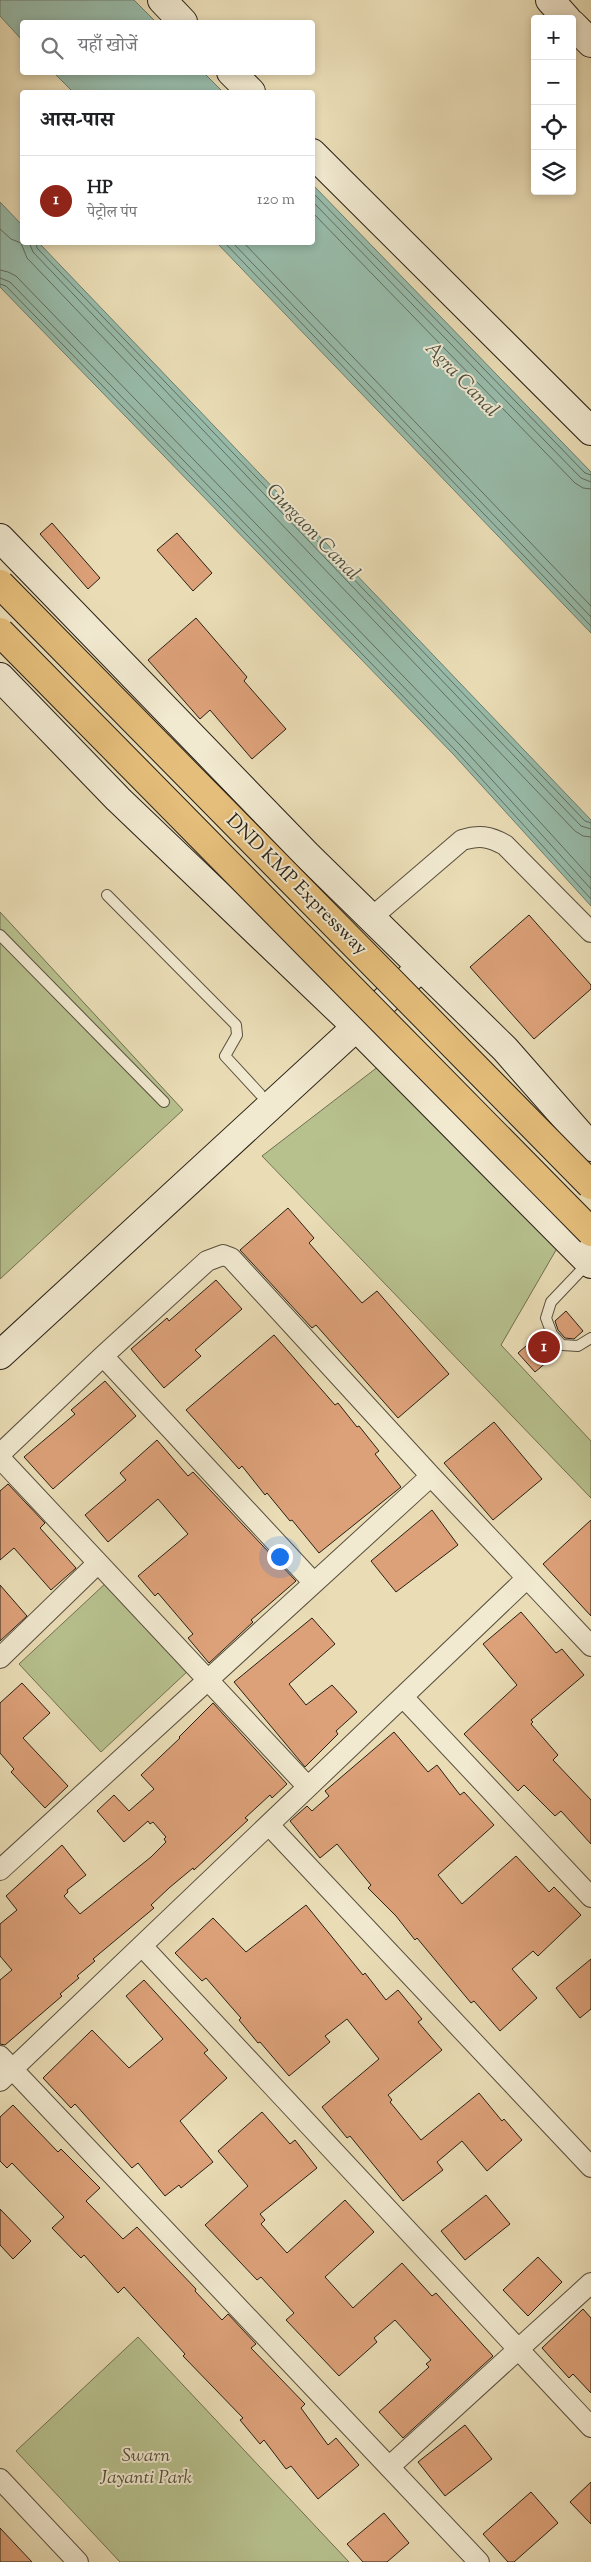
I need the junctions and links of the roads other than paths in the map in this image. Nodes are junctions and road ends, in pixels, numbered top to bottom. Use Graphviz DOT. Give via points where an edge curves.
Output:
graph roads {
  1 [pos="162,0"];
  2 [pos="550,0"];
  3 [pos="563,15"];
  4 [pos="181,20"];
  5 [pos="576,28"];
  6 [pos="591,43"];
  7 [pos="234,75"];
  8 [pos="249,90"];
  9 [pos="315,156"];
  10 [pos="591,431"];
  11 [pos="0,538"];
  12 [pos="0,584"];
  13 [pos="0,632"];
  14 [pos="0,677"];
  15 [pos="107,895"];
  16 [pos="372,918"];
  17 [pos="591,932"];
  18 [pos="0,935"];
  19 [pos="415,960"];
  20 [pos="349,1021"];
  21 [pos="260,1094"];
  22 [pos="164,1102"];
  23 [pos="591,1147"];
  24 [pos="591,1185"];
  25 [pos="591,1232"];
  26 [pos="590,1263"];
  27 [pos="0,1338"];
  28 [pos="591,1338"];
  29 [pos="0,1355"];
  30 [pos="103,1356"];
  31 [pos="0,1454"];
  32 [pos="0,1458"];
  33 [pos="431,1476"];
  34 [pos="98,1564"];
  35 [pos="527,1578"];
  36 [pos="314,1583"];
  37 [pos="591,1646"];
  38 [pos="0,1658"];
  39 [pos="208,1680"];
  40 [pos="403,1696"];
  41 [pos="308,1787"];
  42 [pos="269,1824"];
  43 [pos="0,1870"];
  44 [pos="591,1897"];
  45 [pos="142,1946"];
  46 [pos="4,2068"];
  47 [pos="591,2167"];
  48 [pos="591,2283"];
  49 [pos="519,2349"];
  50 [pos="591,2427"];
  51 [pos="389,2467"];
  52 [pos="0,2479"];
  53 [pos="78,2562"];
  54 [pos="479,2562"];
  1 -- 4 [label="street"];
  2 -- 3 [label="street"];
  5 -- 6 [label="street"];
  7 -- 8 [label="street"];
  9 -- 10 [label="street"];
  11 -- 16 [label="street" via="294,842"];
  12 -- 24 [label="highway, DND KMP Expressway, bridge"];
  13 -- 25 [label="highway, DND KMP Expressway, bridge"];
  14 -- 20 [label="street" via="118,799"];
  15 -- 21 [label="lane" via="236,1025 237,1035 226,1056"];
  16 -- 17 [label="street" via="462,840 477,836 492,837 504,845"];
  16 -- 19 [label="street"];
  18 -- 22 [label="lane"];
  19 -- 20 [label="street" via="366,1020"];
  19 -- 23 [label="street" via="505,1049"];
  20 -- 21 [label="street"];
  20 -- 26 [label="street"];
  20 -- 29 [label="street"];
  21 -- 27 [label="street"];
  26 -- 28 [label="lane" via="551,1302 546,1318 552,1334 562,1345 578,1346"];
  30 -- 31 [label="street"];
  30 -- 33 [label="street" via="207,1261 223,1255 231,1258"];
  30 -- 36 [label="street"];
  32 -- 34 [label="street"];
  33 -- 35 [label="street"];
  33 -- 36 [label="street"];
  34 -- 38 [label="street"];
  34 -- 39 [label="street"];
  35 -- 37 [label="street"];
  35 -- 40 [label="street"];
  36 -- 39 [label="street"];
  39 -- 41 [label="street"];
  39 -- 43 [label="street"];
  40 -- 41 [label="street"];
  40 -- 44 [label="street"];
  41 -- 42 [label="street"];
  42 -- 45 [label="street"];
  42 -- 47 [label="street"];
  45 -- 46 [label="street"];
  45 -- 49 [label="street"];
  46 -- 51 [label="street"];
  48 -- 49 [label="street"];
  49 -- 50 [label="street"];
  49 -- 51 [label="street"];
  51 -- 54 [label="street"];
  52 -- 53 [label="street"];
}
